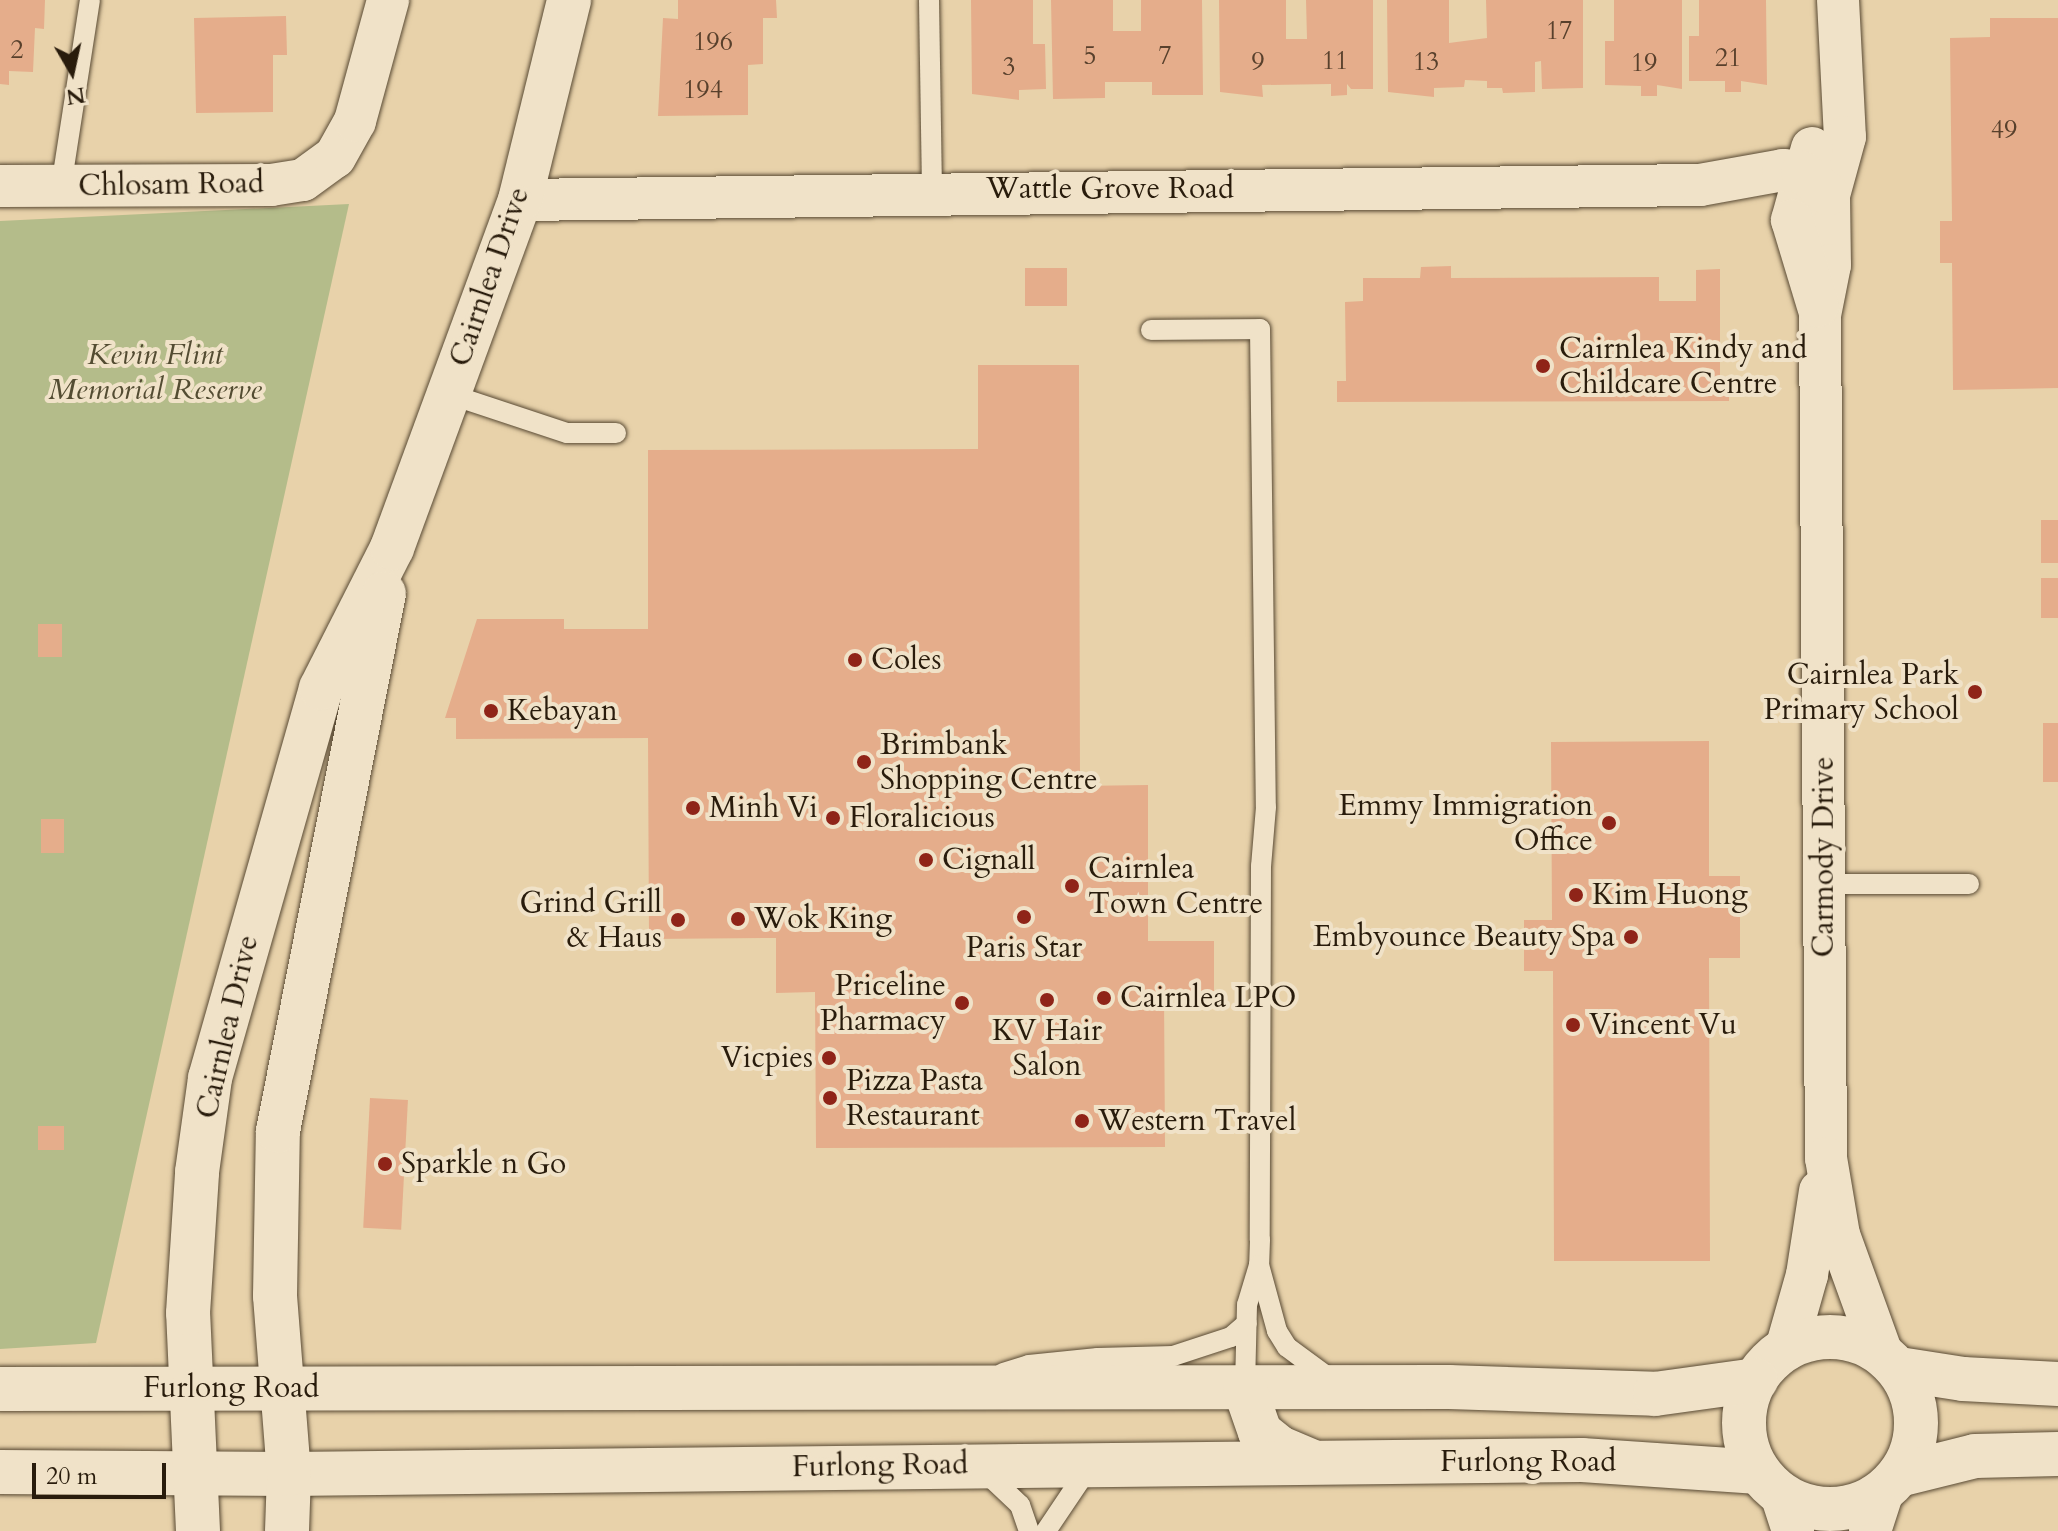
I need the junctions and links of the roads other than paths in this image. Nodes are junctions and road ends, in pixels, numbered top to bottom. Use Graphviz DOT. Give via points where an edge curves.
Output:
graph roads {
  1 [pos="90,0"];
  2 [pos="388,0"];
  3 [pos="569,0"];
  4 [pos="929,0"];
  5 [pos="1838,0"];
  6 [pos="0,186"];
  7 [pos="61,187"];
  8 [pos="932,190"];
  9 [pos="1808,190"];
  10 [pos="520,200"];
  11 [pos="1151,330"];
  12 [pos="449,394"];
  13 [pos="616,433"];
  14 [pos="392,548"];
  15 [pos="1824,884"];
  16 [pos="1969,884"];
  17 [pos="1826,1158"];
  18 [pos="1259,1265"];
  19 [pos="1247,1323"];
  20 [pos="1786,1349"];
  21 [pos="1890,1361"];
  22 [pos="1756,1380"];
  23 [pos="2058,1384"];
  24 [pos="281,1386"];
  25 [pos="1345,1387"];
  26 [pos="0,1389"];
  27 [pos="190,1389"];
  28 [pos="953,1389"];
  29 [pos="1245,1389"];
  30 [pos="2058,1454"];
  31 [pos="1315,1462"];
  32 [pos="1092,1464"];
  33 [pos="976,1465"];
  34 [pos="0,1472"];
  35 [pos="194,1472"];
  36 [pos="289,1474"];
  37 [pos="1778,1499"];
  38 [pos="1884,1499"];
  39 [pos="198,1531"];
  40 [pos="287,1531"];
  41 [pos="1029,1531"];
  42 [pos="1046,1531"];
  1 -- 7 [label="lane"];
  2 -- 7 [label="street, Chlosam Road" via="355,121 335,157 303,180 271,185"];
  3 -- 10 [label="main road, Cairnlea Drive"];
  4 -- 8 [label="lane"];
  5 -- 9 [label="street, Carmody Drive" via="1839,76"];
  6 -- 7 [label="street, Chlosam Road"];
  8 -- 9 [label="street, Wattle Grove Road" via="1700,185"];
  8 -- 10 [label="street, Wattle Grove Road"];
  9 -- 15 [label="street, Carmody Drive" via="1792,220 1820,315"];
  10 -- 12 [label="main road, Cairnlea Drive"];
  11 -- 18 [label="lane" via="1260,329 1266,807 1261,866"];
  12 -- 13 [label="lane" via="567,433"];
  12 -- 14 [label="main road, Cairnlea Drive"];
  14 -- 24 [label="main road, Cairnlea Drive" via="367,697 310,950 278,1131 275,1296"];
  14 -- 27 [label="main road, Cairnlea Drive" via="321,688 210,1078 197,1172 188,1313"];
  15 -- 16 [label="lane"];
  15 -- 17 [label="street, Carmody Drive"];
  17 -- 20 [label="street, Carmody Drive" via="1807,1275"];
  17 -- 21 [label="street, Carmody Drive" via="1839,1235"];
  18 -- 19 [label="lane"];
  18 -- 25 [label="lane" via="1277,1331 1287,1347"];
  19 -- 28 [label="lane" via="1198,1351 1029,1365"];
  19 -- 29 [label="lane"];
  20 -- 21 [label="main road" via="1835,1336"];
  20 -- 22 [label="main road"];
  21 -- 23 [label="main road" via="1963,1379"];
  21 -- 38 [label="main road" via="1912,1394 1917,1422 1913,1450"];
  22 -- 25 [label="main road, Furlong Road" via="1655,1394"];
  22 -- 37 [label="main road" via="1744,1426"];
  24 -- 27 [label="main road, Furlong Road"];
  24 -- 28 [label="main road, Furlong Road"];
  24 -- 36 [label="main road, Cairnlea Drive"];
  25 -- 29 [label="main road, Furlong Road"];
  26 -- 27 [label="main road, Furlong Road"];
  27 -- 35 [label="main road, Cairnlea Drive"];
  28 -- 29 [label="main road, Furlong Road"];
  29 -- 31 [label="main road" via="1260,1432 1280,1448"];
  30 -- 38 [label="main road" via="1975,1456"];
  31 -- 32 [label="main road, Furlong Road"];
  31 -- 37 [label="main road, Furlong Road" via="1582,1460"];
  32 -- 33 [label="main road, Furlong Road"];
  32 -- 42 [label="lane"];
  33 -- 36 [label="main road, Furlong Road"];
  33 -- 41 [label="lane" via="1020,1505"];
  34 -- 35 [label="main road, Furlong Road"];
  35 -- 36 [label="main road, Furlong Road"];
  35 -- 39 [label="main road, Cairnlea Drive"];
  36 -- 40 [label="main road, Cairnlea Drive"];
  37 -- 38 [label="main road" via="1833,1509"];
}
